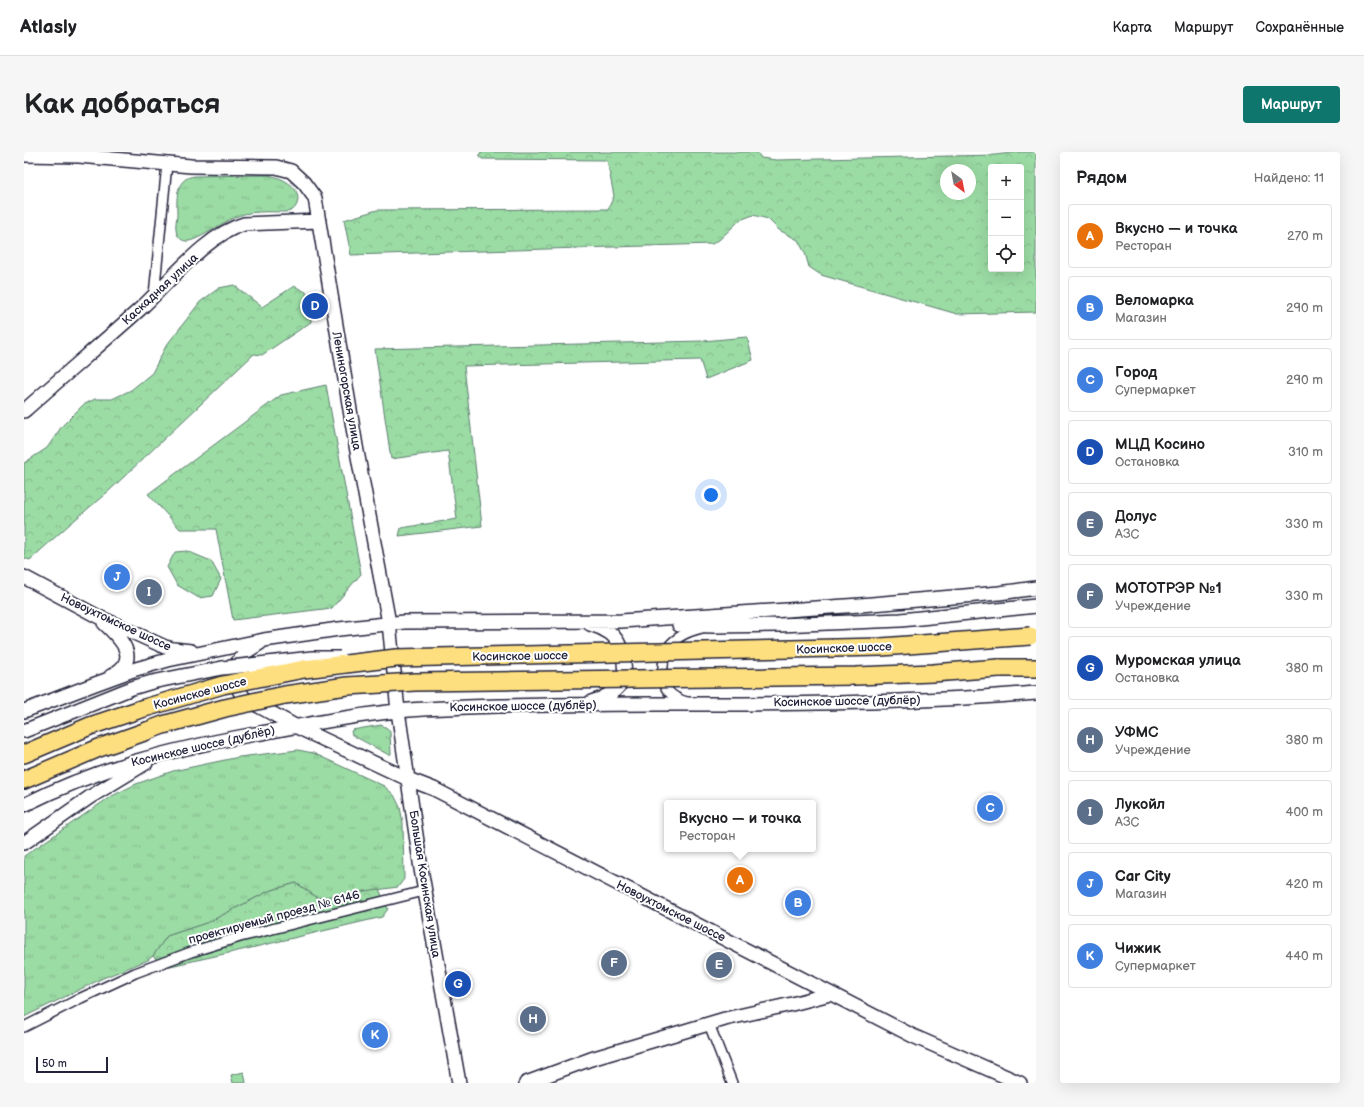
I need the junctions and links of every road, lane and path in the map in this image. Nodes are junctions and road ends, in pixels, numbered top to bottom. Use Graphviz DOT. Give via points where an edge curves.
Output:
graph roads {
  1 [pos="24,155"];
  2 [pos="167,164"];
  3 [pos="319,220"];
  4 [pos="154,295"];
  5 [pos="24,411"];
  6 [pos="24,578"];
  7 [pos="1036,588"];
  8 [pos="1036,606"];
  9 [pos="97,616"];
  10 [pos="621,621"];
  11 [pos="584,622"];
  12 [pos="389,623"];
  13 [pos="713,626"];
  14 [pos="1033,635"];
  15 [pos="264,640"];
  16 [pos="211,651"];
  17 [pos="396,658"];
  18 [pos="1036,668"];
  19 [pos="96,684"];
  20 [pos="1036,693"];
  21 [pos="582,704"];
  22 [pos="694,704"];
  23 [pos="398,711"];
  24 [pos="24,712"];
  25 [pos="295,726"];
  26 [pos="24,731"];
  27 [pos="164,753"];
  28 [pos="24,754"];
  29 [pos="408,779"];
  30 [pos="24,780"];
  31 [pos="24,805"];
  32 [pos="24,843"];
  33 [pos="424,890"];
  34 [pos="830,994"];
  35 [pos="709,1024"];
  36 [pos="24,1026"];
  37 [pos="459,1083"];
  38 [pos="526,1083"];
  39 [pos="732,1083"];
  40 [pos="1020,1083"];
  1 -- 2 [label="main road, Лениногорская улица" via="79,156"];
  2 -- 3 [label="main road, Лениногорская улица" via="270,167 290,171 304,182 315,198"];
  2 -- 4 [label="street"];
  3 -- 4 [label="main road, Каскадная улица" via="244,224 230,230 205,247"];
  3 -- 12 [label="main road, Лениногорская улица" via="356,446"];
  4 -- 5 [label="main road, Каскадная улица"];
  6 -- 9 [label="main road, Новоухтомское шоссе"];
  7 -- 10 [label="main road" via="860,605"];
  8 -- 13 [label="main road" via="901,620"];
  9 -- 16 [label="main road, Новоухтомское шоссе" via="173,649"];
  9 -- 19 [label="main road" via="121,640 127,653 119,670"];
  10 -- 11 [label="main road"];
  10 -- 13 [label="main road"];
  11 -- 12 [label="main road"];
  11 -- 21 [label="main road" via="611,634 620,647 624,665 623,680 616,689 605,697"];
  12 -- 15 [label="main road"];
  12 -- 23 [label="main road, Лениногорская улица"];
  13 -- 22 [label="street" via="680,636 668,647 663,665 667,690 679,699"];
  14 -- 17 [label="highway, Косинское шоссе, bridge" via="881,647"];
  15 -- 16 [label="main road"];
  15 -- 25 [label="main road, Новоухтомское шоссе" via="246,652 234,667 234,682 244,698"];
  16 -- 19 [label="main road" via="162,662"];
  17 -- 26 [label="main road, bridge" via="312,658 222,668 138,686"];
  17 -- 28 [label="highway, Косинское шоссе, bridge" via="304,669 223,684 90,726"];
  18 -- 30 [label="highway, Косинское шоссе, bridge" via="856,676 415,682 347,686 285,695 163,725 99,748"];
  19 -- 24 [label="main road"];
  20 -- 22 [label="main road, Косинское шоссе (дублёр)" via="820,703"];
  21 -- 22 [label="main road, Косинское шоссе (дублёр)"];
  21 -- 23 [label="main road, Косинское шоссе (дублёр)"];
  23 -- 25 [label="main road, Косинское шоссе (дублёр)"];
  23 -- 29 [label="main road, Большая Косинская улица"];
  25 -- 27 [label="main road, Косинское шоссе (дублёр)"];
  25 -- 29 [label="main road, Новоухтомское шоссе"];
  27 -- 31 [label="main road, Косинское шоссе (дублёр)" via="116,766"];
  27 -- 32 [label="main road" via="90,797"];
  29 -- 33 [label="main road, Большая Косинская улица"];
  29 -- 34 [label="main road, Новоухтомское шоссе" via="434,789"];
  33 -- 36 [label="street, проектируемый проезд № 6146" via="240,936 191,952 135,973"];
  33 -- 37 [label="main road, Большая Косинская улица"];
  34 -- 35 [label="main road"];
  34 -- 40 [label="main road, Новоухтомское шоссе" via="913,1036"];
  35 -- 38 [label="main road" via="591,1059"];
  35 -- 39 [label="street"];
}
